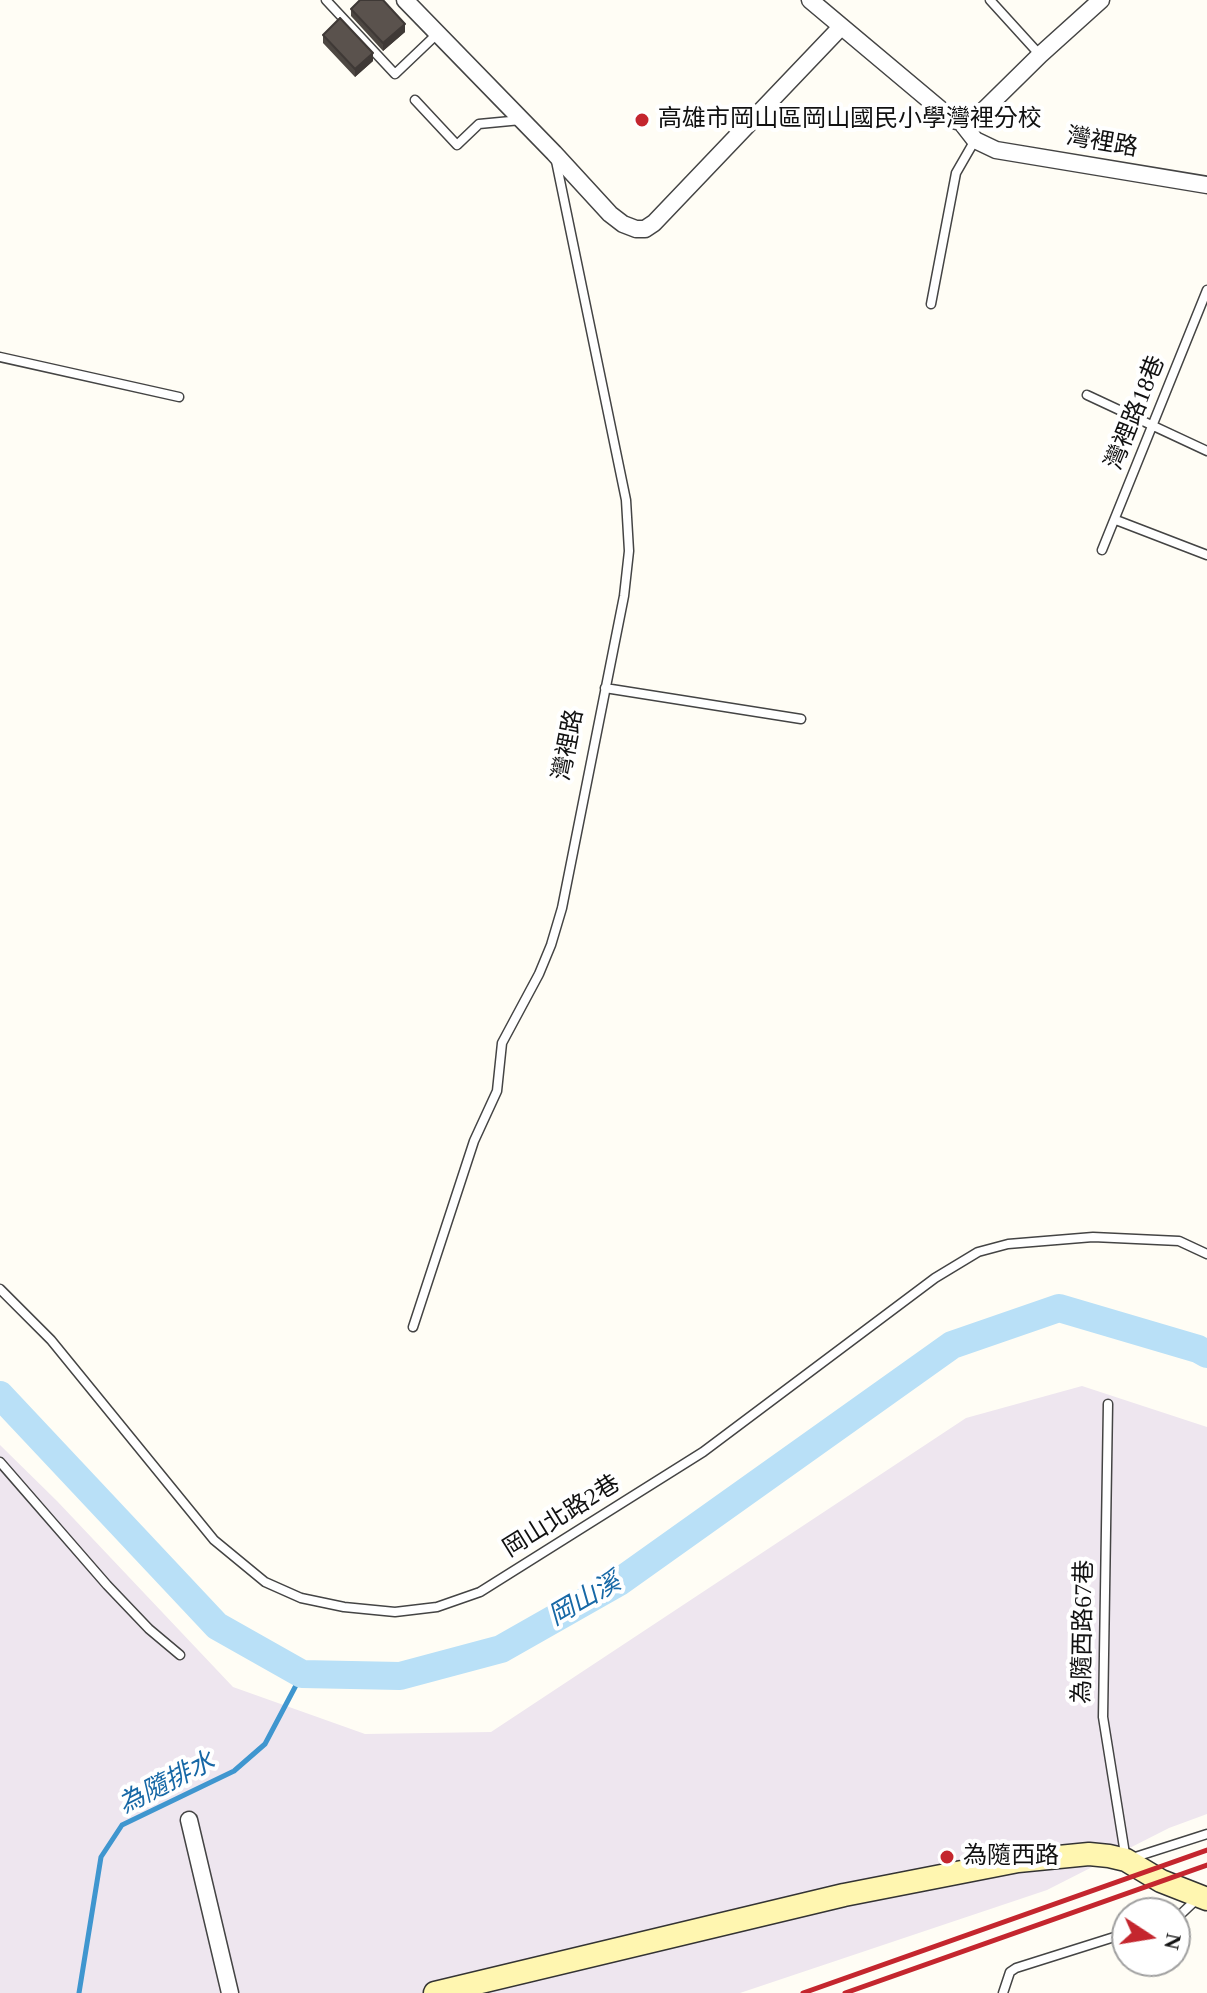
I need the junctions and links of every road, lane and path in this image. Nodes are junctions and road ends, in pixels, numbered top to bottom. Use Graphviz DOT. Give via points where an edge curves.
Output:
graph roads {
  1 [pos="326,0"];
  2 [pos="405,0"];
  3 [pos="810,0"];
  4 [pos="990,0"];
  5 [pos="1101,0"];
  6 [pos="841,27"];
  7 [pos="438,34"];
  8 [pos="1040,55"];
  9 [pos="415,100"];
  10 [pos="522,120"];
  11 [pos="961,122"];
  12 [pos="975,140"];
  13 [pos="554,153"];
  14 [pos="1207,185"];
  15 [pos="1207,290"];
  16 [pos="931,304"];
  17 [pos="0,357"];
  18 [pos="1087,395"];
  19 [pos="179,397"];
  20 [pos="1152,426"];
  21 [pos="1207,451"];
  22 [pos="1116,520"];
  23 [pos="1102,550"];
  24 [pos="1207,555"];
  25 [pos="605,688"];
  26 [pos="801,719"];
  27 [pos="1207,1254"];
  28 [pos="0,1289"];
  29 [pos="413,1327"];
  30 [pos="1108,1404"];
  31 [pos="0,1462"];
  32 [pos="180,1655"];
  33 [pos="189,1820"];
  34 [pos="1207,1834"];
  35 [pos="1126,1860"];
  36 [pos="1198,1893"];
  37 [pos="1111,1938"];
  38 [pos="230,1993"];
  39 [pos="435,1993"];
  40 [pos="1003,1993"];
  1 -- 7 [label="lane" via="395,74"];
  2 -- 7 [label="street"];
  3 -- 6 [label="street"];
  4 -- 8 [label="lane"];
  5 -- 8 [label="street"];
  6 -- 11 [label="street"];
  6 -- 13 [label="street" via="645,229 623,224 610,214"];
  7 -- 10 [label="street"];
  8 -- 11 [label="street" via="977,117"];
  9 -- 10 [label="lane" via="457,145 479,124"];
  10 -- 13 [label="street"];
  11 -- 12 [label="street"];
  12 -- 14 [label="street, 灣裡路" via="996,150"];
  12 -- 16 [label="lane" via="956,173"];
  13 -- 25 [label="lane, 灣裡路" via="626,500 629,551 624,596"];
  15 -- 20 [label="lane, 灣裡路18巷"];
  17 -- 19 [label="lane"];
  18 -- 20 [label="lane"];
  20 -- 21 [label="lane"];
  20 -- 22 [label="lane, 灣裡路18巷"];
  22 -- 23 [label="lane, 灣裡路18巷"];
  22 -- 24 [label="lane"];
  25 -- 26 [label="lane"];
  25 -- 29 [label="lane, 灣裡路" via="551,945 502,1043 497,1091 474,1141"];
  27 -- 28 [label="lane, 岡山北路2巷" via="1179,1241 1093,1237 1008,1244 978,1252 935,1278 703,1452 480,1592 437,1607 395,1612 301,1598 265,1582 214,1540 51,1340"];
  30 -- 35 [label="lane, 為隨西路67巷" via="1103,1717"];
  31 -- 32 [label="lane" via="107,1585"];
  33 -- 38 [label="street"];
  34 -- 35 [label="lane"];
  35 -- 36 [label="street"];
  35 -- 39 [label="street" via="1089,1854 1018,1861 844,1895"];
  37 -- 40 [label="lane" via="1016,1968"];
}
